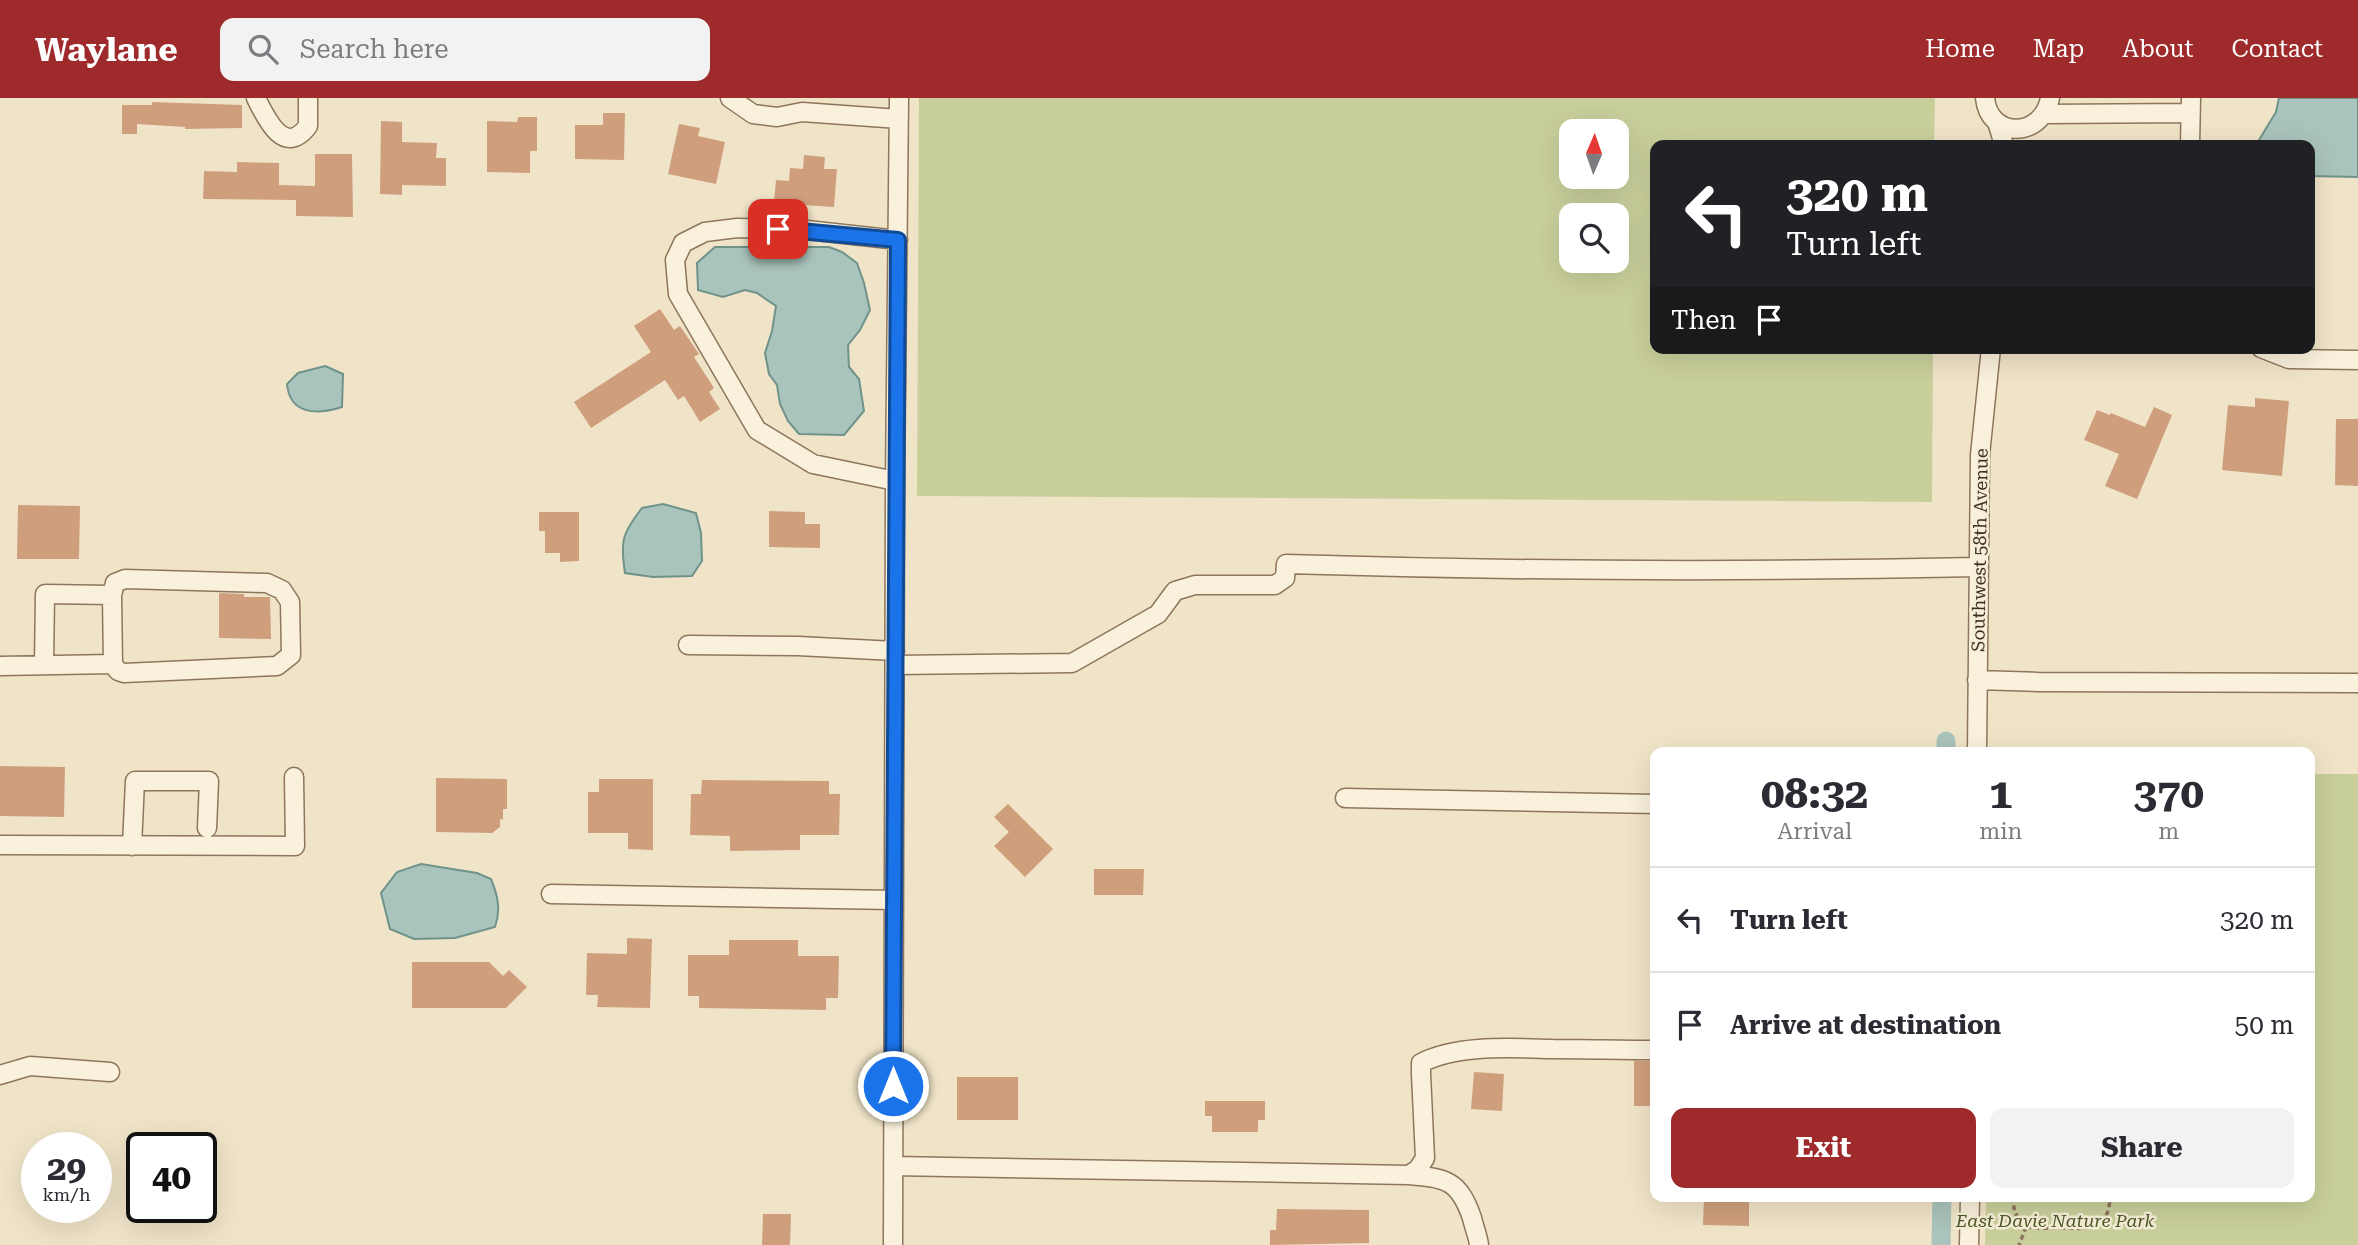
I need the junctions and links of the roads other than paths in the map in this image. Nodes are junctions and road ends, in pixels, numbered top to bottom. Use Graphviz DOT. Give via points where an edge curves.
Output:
graph roads {
  1 [pos="256,98"];
  2 [pos="308,98"];
  3 [pos="730,98"];
  4 [pos="899,98"];
  5 [pos="1985,98"];
  6 [pos="2190,106"];
  7 [pos="2042,113"];
  8 [pos="899,119"];
  9 [pos="1997,122"];
  10 [pos="2002,140"];
  11 [pos="2027,140"];
  12 [pos="2190,140"];
  13 [pos="898,240"];
  14 [pos="1991,354"];
  15 [pos="2276,354"];
  16 [pos="2358,360"];
  17 [pos="895,481"];
  18 [pos="1978,567"];
  19 [pos="112,595"];
  20 [pos="688,645"];
  21 [pos="895,658"];
  22 [pos="113,664"];
  23 [pos="44,665"];
  24 [pos="0,666"];
  25 [pos="1978,680"];
  26 [pos="2358,683"];
  27 [pos="1977,747"];
  28 [pos="294,777"];
  29 [pos="1345,798"];
  30 [pos="1650,804"];
  31 [pos="207,828"];
  32 [pos="0,845"];
  33 [pos="132,846"];
  34 [pos="551,894"];
  35 [pos="894,900"];
  36 [pos="1650,1050"];
  37 [pos="110,1072"];
  38 [pos="0,1074"];
  39 [pos="893,1166"];
  40 [pos="1409,1175"];
  41 [pos="1970,1202"];
  42 [pos="892,1245"];
  43 [pos="1479,1245"];
  44 [pos="1969,1245"];
  1 -- 2 [label="street" via="274,131 292,138 308,126"];
  3 -- 8 [label="street" via="754,114 777,117 802,112"];
  4 -- 8 [label="street"];
  5 -- 9 [label="street"];
  6 -- 7 [label="street"];
  6 -- 12 [label="street"];
  7 -- 9 [label="street" via="2020,129"];
  7 -- 11 [label="street"];
  8 -- 13 [label="street"];
  9 -- 10 [label="street"];
  13 -- 17 [label="street"];
  13 -- 17 [label="street" via="798,229 737,228 705,232 683,243 675,260 678,294 757,430 813,464"];
  14 -- 18 [label="street, Southwest 58th Avenue" via="1981,443"];
  15 -- 16 [label="street" via="2289,359"];
  17 -- 21 [label="street"];
  18 -- 21 [label="street" via="1814,570 1286,564 1285,578 1275,585 1195,585 1175,591 1158,614 1072,663"];
  18 -- 25 [label="street, Southwest 58th Avenue"];
  19 -- 22 [label="street"];
  19 -- 22 [label="street" via="115,583 125,579 267,583 282,590 290,602 291,655 277,666 124,673"];
  19 -- 23 [label="street" via="46,594"];
  20 -- 21 [label="street" via="798,646"];
  21 -- 35 [label="street"];
  22 -- 23 [label="street"];
  23 -- 24 [label="street"];
  25 -- 26 [label="street"];
  25 -- 27 [label="street, Southwest 58th Avenue"];
  28 -- 33 [label="street" via="295,846"];
  29 -- 30 [label="street"];
  31 -- 33 [label="street" via="209,781 135,781"];
  32 -- 33 [label="street"];
  34 -- 35 [label="street"];
  35 -- 39 [label="street"];
  36 -- 40 [label="street" via="1499,1048 1430,1058 1421,1063 1420,1074 1425,1158"];
  37 -- 38 [label="street" via="30,1066"];
  39 -- 40 [label="street"];
  39 -- 42 [label="street"];
  40 -- 43 [label="street" via="1452,1183 1465,1199"];
  41 -- 44 [label="street"];
}
